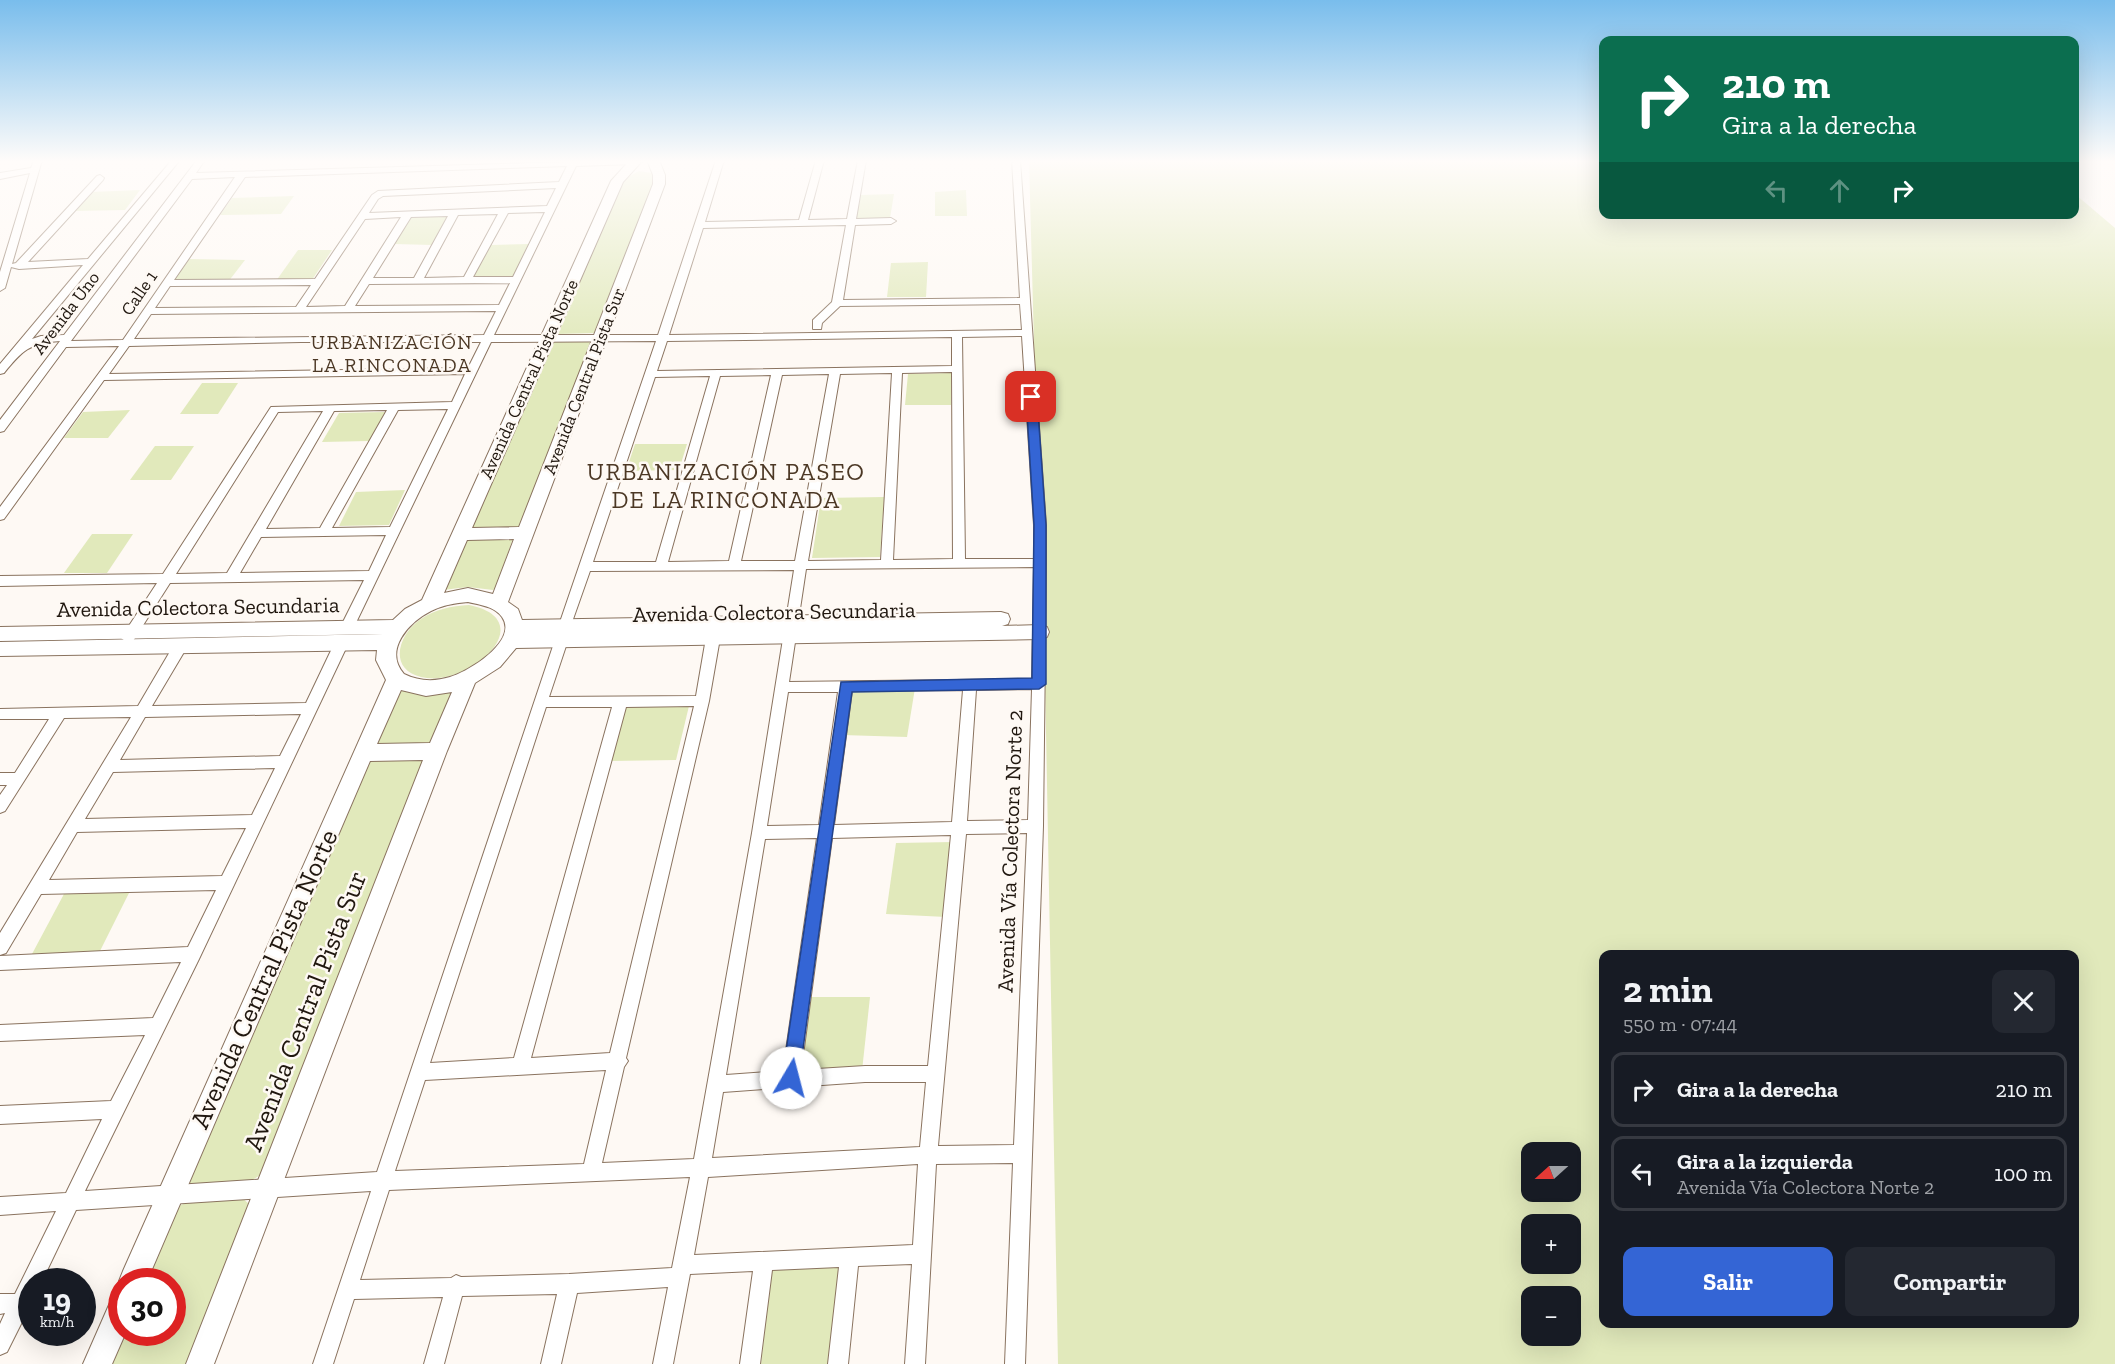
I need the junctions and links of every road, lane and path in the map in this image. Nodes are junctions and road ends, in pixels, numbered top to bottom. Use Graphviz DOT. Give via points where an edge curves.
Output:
graph roads {
  1 [pos="17,224"];
  2 [pos="58,224"];
  3 [pos="122,224"];
  4 [pos="153,224"];
  5 [pos="207,224"];
  6 [pos="358,224"];
  7 [pos="402,224"];
  8 [pos="449,224"];
  9 [pos="497,224"];
  10 [pos="543,224"];
  11 [pos="598,224"];
  12 [pos="644,224"];
  13 [pos="769,224"];
  14 [pos="851,224"];
  15 [pos="1020,224"];
  16 [pos="700,225"];
  17 [pos="91,261"];
  18 [pos="3,266"];
  19 [pos="19,266"];
  20 [pos="467,280"];
  21 [pos="516,280"];
  22 [pos="366,281"];
  23 [pos="417,281"];
  24 [pos="317,282"];
  25 [pos="166,283"];
  26 [pos="0,288"];
  27 [pos="1025,301"];
  28 [pos="837,303"];
  29 [pos="502,308"];
  30 [pos="299,310"];
  31 [pos="348,310"];
  32 [pos="147,311"];
  33 [pos="817,327"];
  34 [pos="36,328"];
  35 [pos="957,333"];
  36 [pos="1027,333"];
  37 [pos="488,338"];
  38 [pos="548,338"];
  39 [pos="601,338"];
  40 [pos="663,338"];
  41 [pos="41,339"];
  42 [pos="65,341"];
  43 [pos="126,343"];
  44 [pos="17,351"];
  45 [pos="958,369"];
  46 [pos="897,370"];
  47 [pos="0,371"];
  48 [pos="472,371"];
  49 [pos="777,372"];
  50 [pos="835,372"];
  51 [pos="716,373"];
  52 [pos="651,374"];
  53 [pos="100,377"];
  54 [pos="456,405"];
  55 [pos="331,406"];
  56 [pos="394,406"];
  57 [pos="0,428"];
  58 [pos="0,516"];
  59 [pos="393,531"];
  60 [pos="324,532"];
  61 [pos="257,533"];
  62 [pos="525,533"];
  63 [pos="459,534"];
  64 [pos="958,562"];
  65 [pos="1040,563"];
  66 [pos="887,564"];
  67 [pos="801,565"];
  68 [pos="662,566"];
  69 [pos="734,566"];
  70 [pos="586,567"];
  71 [pos="372,575"];
  72 [pos="231,577"];
  73 [pos="166,578"];
  74 [pos="0,581"];
  75 [pos="499,602"];
  76 [pos="430,603"];
  77 [pos="1040,625"];
  78 [pos="789,629"];
  79 [pos="563,632"];
  80 [pos="0,634"];
  81 [pos="512,634"];
  82 [pos="392,635"];
  83 [pos="344,636"];
  84 [pos="713,638"];
  85 [pos="127,640"];
  86 [pos="180,646"];
  87 [pos="0,649"];
  88 [pos="396,678"];
  89 [pos="467,681"];
  90 [pos="969,684"];
  91 [pos="1039,684"];
  92 [pos="846,686"];
  93 [pos="782,687"];
  94 [pos="702,701"];
  95 [pos="540,702"];
  96 [pos="620,702"];
  97 [pos="311,708"];
  98 [pos="142,711"];
  99 [pos="60,713"];
  100 [pos="0,714"];
  101 [pos="437,751"];
  102 [pos="363,753"];
  103 [pos="286,762"];
  104 [pos="109,766"];
  105 [pos="0,779"];
  106 [pos="19,779"];
  107 [pos="0,807"];
  108 [pos="256,821"];
  109 [pos="75,826"];
  110 [pos="1036,826"];
  111 [pos="959,827"];
  112 [pos="825,830"];
  113 [pos="759,833"];
  114 [pos="226,883"];
  115 [pos="38,887"];
  116 [pos="0,948"];
  117 [pos="193,954"];
  118 [pos="0,963"];
  119 [pos="157,1026"];
  120 [pos="0,1033"];
  121 [pos="619,1061"];
  122 [pos="520,1066"];
  123 [pos="420,1072"];
  124 [pos="935,1074"];
  125 [pos="791,1078"];
  126 [pos="714,1084"];
  127 [pos="116,1110"];
  128 [pos="0,1115"];
  129 [pos="1021,1154"];
  130 [pos="928,1155"];
  131 [pos="700,1168"];
  132 [pos="591,1171"];
  133 [pos="381,1181"];
  134 [pos="268,1188"];
  135 [pos="170,1195"];
  136 [pos="69,1202"];
  137 [pos="0,1206"];
  138 [pos="922,1254"];
  139 [pos="849,1258"];
  140 [pos="764,1263"];
  141 [pos="37,1268"];
  142 [pos="139,1268"];
  143 [pos="680,1271"];
  144 [pos="569,1284"];
  145 [pos="456,1285"];
  146 [pos="348,1290"];
  147 [pos="18,1303"];
  148 [pos="0,1304"];
  149 [pos="18,1307"];
  150 [pos="108,1339"];
  151 [pos="0,1345"];
  152 [pos="97,1364"];
  153 [pos="200,1364"];
  154 [pos="323,1364"];
  155 [pos="434,1364"];
  156 [pos="551,1364"];
  157 [pos="663,1364"];
  158 [pos="750,1364"];
  159 [pos="838,1364"];
  160 [pos="915,1364"];
  161 [pos="1015,1364"];
  1 -- 18 [label="street"];
  2 -- 19 [label="street"];
  3 -- 17 [label="street, Avenida Uno"];
  4 -- 42 [label="street, Avenida Uno"];
  5 -- 25 [label="street, Calle 1"];
  6 -- 24 [label="street"];
  7 -- 22 [label="street"];
  8 -- 23 [label="street"];
  9 -- 20 [label="street"];
  10 -- 21 [label="street"];
  11 -- 38 [label="street, Avenida Central Pista Norte"];
  12 -- 39 [label="street, Avenida Central Pista Sur"];
  13 -- 16 [label="street"];
  14 -- 28 [label="street"];
  15 -- 27 [label="street, Avenida Vía Colectora Norte 2"];
  16 -- 40 [label="street"];
  17 -- 19 [label="street"];
  17 -- 34 [label="street, Avenida Uno"];
  18 -- 19 [label="street"];
  18 -- 26 [label="street"];
  20 -- 21 [label="street"];
  20 -- 23 [label="street"];
  21 -- 29 [label="street"];
  22 -- 23 [label="street"];
  22 -- 31 [label="street"];
  24 -- 25 [label="street"];
  24 -- 30 [label="street"];
  25 -- 32 [label="street, Calle 1"];
  27 -- 28 [label="street"];
  27 -- 36 [label="street, Avenida Vía Colectora Norte 2"];
  28 -- 33 [label="street" via="817,322"];
  29 -- 31 [label="street"];
  29 -- 37 [label="street"];
  30 -- 31 [label="street"];
  30 -- 32 [label="street"];
  32 -- 43 [label="street, Calle 1"];
  34 -- 41 [label="street"];
  34 -- 44 [label="street, Avenida Uno"];
  35 -- 36 [label="street"];
  35 -- 40 [label="street"];
  35 -- 45 [label="street"];
  36 -- 65 [label="street, Avenida Vía Colectora Norte 2"];
  37 -- 38 [label="street"];
  37 -- 43 [label="street"];
  37 -- 48 [label="street"];
  38 -- 39 [label="street"];
  38 -- 63 [label="street, Avenida Central Pista Norte"];
  39 -- 40 [label="street"];
  39 -- 62 [label="street, Avenida Central Pista Sur"];
  40 -- 52 [label="street"];
  41 -- 42 [label="street"];
  41 -- 44 [label="street"];
  42 -- 43 [label="street"];
  42 -- 57 [label="street, Avenida Uno"];
  43 -- 53 [label="street, Calle 1"];
  44 -- 47 [label="street, Avenida Uno"];
  45 -- 46 [label="street"];
  45 -- 64 [label="street"];
  46 -- 50 [label="street"];
  46 -- 66 [label="street"];
  48 -- 53 [label="street"];
  48 -- 54 [label="street"];
  49 -- 50 [label="street"];
  49 -- 51 [label="street"];
  49 -- 69 [label="street"];
  50 -- 67 [label="street"];
  51 -- 52 [label="street"];
  51 -- 68 [label="street"];
  52 -- 70 [label="street"];
  53 -- 58 [label="street, Calle 1"];
  54 -- 56 [label="street"];
  54 -- 59 [label="street"];
  55 -- 56 [label="street"];
  55 -- 61 [label="street"];
  55 -- 73 [label="street" via="281,407 272,411"];
  56 -- 60 [label="street"];
  59 -- 60 [label="street"];
  59 -- 71 [label="street"];
  60 -- 61 [label="street"];
  61 -- 72 [label="street"];
  62 -- 63 [label="street"];
  62 -- 75 [label="street, Avenida Central Pista Sur"];
  63 -- 76 [label="street, Avenida Central Pista Norte"];
  64 -- 65 [label="street"];
  64 -- 66 [label="street"];
  65 -- 77 [label="street, Avenida Vía Colectora Norte 2"];
  66 -- 67 [label="street"];
  67 -- 69 [label="street"];
  67 -- 78 [label="street"];
  68 -- 69 [label="street"];
  68 -- 70 [label="street"];
  70 -- 79 [label="street"];
  71 -- 72 [label="street"];
  71 -- 83 [label="street"];
  72 -- 73 [label="street"];
  73 -- 74 [label="street"];
  73 -- 85 [label="street"];
  75 -- 76 [label="street" via="468,595"];
  75 -- 81 [label="street" via="507,609"];
  76 -- 82 [label="street" via="412,614"];
  77 -- 78 [label="street, Avenida Colectora Secundaria"];
  77 -- 91 [label="street, Avenida Vía Colectora Norte 2"];
  78 -- 79 [label="street, Avenida Colectora Secundaria"];
  78 -- 84 [label="street, Avenida Colectora Secundaria"];
  78 -- 93 [label="street"];
  79 -- 81 [label="street, Avenida Colectora Secundaria"];
  79 -- 84 [label="street, Avenida Colectora Secundaria"];
  79 -- 95 [label="street"];
  80 -- 85 [label="street, Avenida Colectora Secundaria"];
  81 -- 89 [label="street" via="494,664"];
  82 -- 83 [label="street, Avenida Colectora Secundaria"];
  82 -- 88 [label="street" via="385,660"];
  83 -- 85 [label="street, Avenida Colectora Secundaria"];
  83 -- 86 [label="street, Avenida Colectora Secundaria"];
  83 -- 97 [label="street"];
  84 -- 94 [label="street"];
  85 -- 86 [label="street, Avenida Colectora Secundaria"];
  85 -- 87 [label="street, Avenida Colectora Secundaria"];
  86 -- 98 [label="street"];
  88 -- 89 [label="street" via="427,688"];
  88 -- 102 [label="street, Avenida Central Pista Norte"];
  89 -- 101 [label="street, Avenida Central Pista Sur"];
  90 -- 91 [label="street"];
  90 -- 92 [label="street"];
  90 -- 111 [label="street"];
  91 -- 110 [label="street, Avenida Vía Colectora Norte 2"];
  92 -- 93 [label="street"];
  92 -- 112 [label="street"];
  93 -- 113 [label="street"];
  94 -- 96 [label="street"];
  94 -- 121 [label="street"];
  95 -- 96 [label="street"];
  95 -- 123 [label="street"];
  96 -- 122 [label="street"];
  97 -- 98 [label="street"];
  97 -- 103 [label="street"];
  98 -- 99 [label="street"];
  98 -- 104 [label="street"];
  99 -- 100 [label="street"];
  99 -- 106 [label="street"];
  101 -- 102 [label="street"];
  101 -- 134 [label="street, Avenida Central Pista Sur"];
  102 -- 135 [label="street, Avenida Central Pista Norte"];
  103 -- 104 [label="street"];
  103 -- 108 [label="street"];
  104 -- 109 [label="street"];
  105 -- 106 [label="street"];
  106 -- 107 [label="street"];
  108 -- 109 [label="street"];
  108 -- 114 [label="street"];
  109 -- 115 [label="street"];
  110 -- 111 [label="street"];
  110 -- 129 [label="street, Avenida Vía Colectora Norte 2"];
  111 -- 112 [label="street"];
  111 -- 124 [label="street"];
  112 -- 113 [label="street"];
  112 -- 125 [label="street"];
  113 -- 126 [label="street"];
  114 -- 115 [label="street"];
  114 -- 117 [label="street"];
  115 -- 116 [label="street"];
  117 -- 118 [label="street"];
  117 -- 119 [label="street"];
  119 -- 120 [label="street"];
  119 -- 127 [label="street"];
  121 -- 122 [label="street"];
  121 -- 132 [label="street"];
  122 -- 123 [label="street"];
  123 -- 133 [label="street"];
  124 -- 125 [label="street"];
  124 -- 130 [label="street"];
  125 -- 126 [label="street"];
  126 -- 131 [label="street"];
  127 -- 128 [label="street"];
  127 -- 136 [label="street"];
  129 -- 130 [label="street"];
  129 -- 161 [label="street, Avenida Vía Colectora Norte 2"];
  130 -- 131 [label="street"];
  130 -- 138 [label="street"];
  131 -- 132 [label="street"];
  131 -- 143 [label="street"];
  132 -- 133 [label="street"];
  133 -- 134 [label="street"];
  133 -- 146 [label="street"];
  134 -- 135 [label="street"];
  134 -- 153 [label="street, Avenida Central Pista Sur"];
  135 -- 136 [label="street"];
  135 -- 142 [label="street, Avenida Central Pista Norte"];
  136 -- 137 [label="street"];
  136 -- 141 [label="street"];
  138 -- 139 [label="street"];
  138 -- 160 [label="street"];
  139 -- 140 [label="street"];
  139 -- 159 [label="street"];
  140 -- 143 [label="street"];
  140 -- 158 [label="street"];
  143 -- 144 [label="street"];
  143 -- 157 [label="street"];
  144 -- 145 [label="street"];
  144 -- 156 [label="street"];
  145 -- 146 [label="street"];
  145 -- 155 [label="street"];
  146 -- 154 [label="street"];
  147 -- 148 [label="street"];
  149 -- 151 [label="street"];
  150 -- 152 [label="street"];
}
